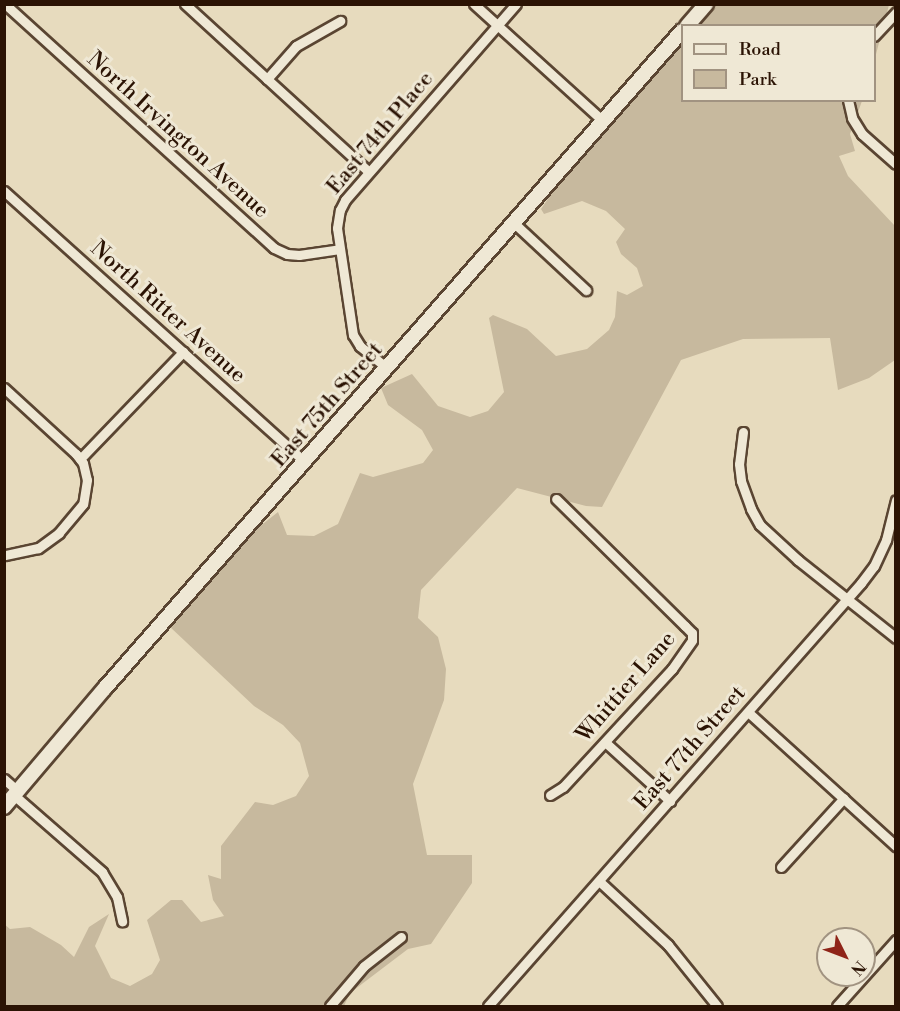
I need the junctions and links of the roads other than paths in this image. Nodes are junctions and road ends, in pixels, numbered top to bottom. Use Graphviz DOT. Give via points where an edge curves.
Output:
graph roads {
  1 [pos="5,4"];
  2 [pos="185,4"];
  3 [pos="474,4"];
  4 [pos="516,4"];
  5 [pos="706,4"];
  6 [pos="896,12"];
  7 [pos="340,21"];
  8 [pos="689,24"];
  9 [pos="498,25"];
  10 [pos="681,32"];
  11 [pos="876,34"];
  12 [pos="267,79"];
  13 [pos="848,102"];
  14 [pos="603,121"];
  15 [pos="896,164"];
  16 [pos="369,172"];
  17 [pos="4,190"];
  18 [pos="513,222"];
  19 [pos="340,249"];
  20 [pos="586,290"];
  21 [pos="183,352"];
  22 [pos="387,368"];
  23 [pos="4,388"];
  24 [pos="743,432"];
  25 [pos="80,459"];
  26 [pos="305,462"];
  27 [pos="556,499"];
  28 [pos="896,500"];
  29 [pos="4,555"];
  30 [pos="847,599"];
  31 [pos="896,638"];
  32 [pos="748,712"];
  33 [pos="605,742"];
  34 [pos="4,779"];
  35 [pos="17,794"];
  36 [pos="550,795"];
  37 [pos="844,798"];
  38 [pos="670,801"];
  39 [pos="4,807"];
  40 [pos="896,846"];
  41 [pos="781,867"];
  42 [pos="599,881"];
  43 [pos="122,921"];
  44 [pos="401,936"];
  45 [pos="896,940"];
  46 [pos="330,1006"];
  47 [pos="488,1006"];
  48 [pos="717,1006"];
  49 [pos="837,1006"];
  1 -- 19 [label="street, North Irvington Avenue" via="274,248 287,255"];
  2 -- 12 [label="street"];
  3 -- 9 [label="street"];
  4 -- 9 [label="street, East 74th Place"];
  5 -- 8 [label="street"];
  6 -- 11 [label="street"];
  7 -- 12 [label="street" via="299,44"];
  9 -- 14 [label="street"];
  9 -- 16 [label="street, East 74th Place"];
  10 -- 14 [label="street, East 75th Street"];
  12 -- 16 [label="street"];
  13 -- 15 [label="street" via="862,135"];
  14 -- 18 [label="street, East 75th Street"];
  16 -- 19 [label="street, East 74th Place" via="340,210"];
  17 -- 21 [label="street, North Ritter Avenue"];
  18 -- 20 [label="street"];
  18 -- 22 [label="street, East 75th Street"];
  19 -- 22 [label="street, East 74th Place" via="353,335 360,346"];
  21 -- 25 [label="street"];
  21 -- 26 [label="street, North Ritter Avenue"];
  22 -- 26 [label="street, East 75th Street"];
  23 -- 25 [label="street"];
  24 -- 30 [label="street" via="741,482 757,520 771,537"];
  25 -- 29 [label="street" via="87,480 85,500 76,515 38,548"];
  26 -- 35 [label="street, East 75th Street"];
  27 -- 33 [label="street, Whittier Lane" via="692,633 692,640 672,669"];
  28 -- 30 [label="street, East 77th Street" via="877,560"];
  30 -- 31 [label="street"];
  30 -- 32 [label="street, East 77th Street"];
  32 -- 37 [label="street"];
  32 -- 38 [label="street, East 77th Street"];
  33 -- 36 [label="street, Whittier Lane" via="561,789"];
  33 -- 38 [label="street"];
  34 -- 35 [label="street"];
  35 -- 39 [label="street, East 75th Street"];
  35 -- 43 [label="street" via="102,872 117,897"];
  37 -- 40 [label="street"];
  37 -- 41 [label="street"];
  38 -- 42 [label="street, East 77th Street"];
  42 -- 47 [label="street, East 77th Street"];
  42 -- 48 [label="street" via="668,945"];
  44 -- 46 [label="street" via="364,966"];
  45 -- 49 [label="street"];
}
